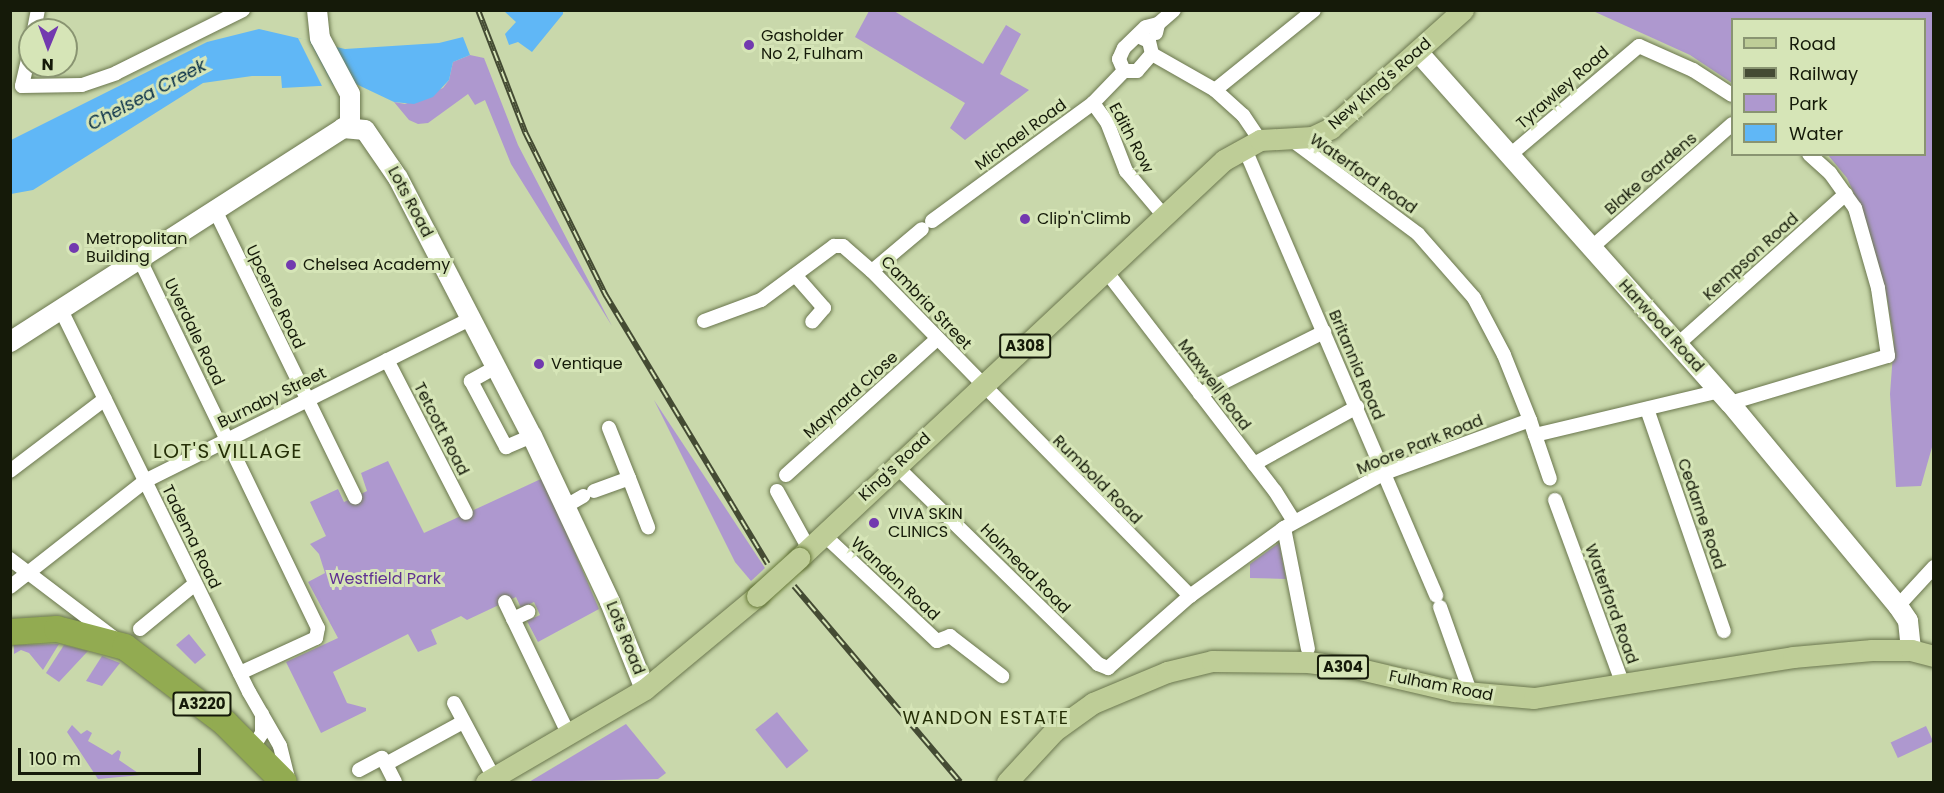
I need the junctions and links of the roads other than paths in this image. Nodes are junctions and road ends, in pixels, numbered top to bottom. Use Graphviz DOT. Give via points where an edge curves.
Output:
graph roads {
  1 [pos="243,10"];
  2 [pos="317,10"];
  3 [pos="1174,10"];
  4 [pos="1314,10"];
  5 [pos="1455,13"];
  6 [pos="1146,44"];
  7 [pos="1418,52"];
  8 [pos="1124,70"];
  9 [pos="16,85"];
  10 [pos="1215,90"];
  11 [pos="1731,94"];
  12 [pos="1093,103"];
  13 [pos="1731,125"];
  14 [pos="350,126"];
  15 [pos="1288,137"];
  16 [pos="1252,143"];
  17 [pos="1510,155"];
  18 [pos="1811,156"];
  19 [pos="1846,194"];
  20 [pos="214,208"];
  21 [pos="1164,216"];
  22 [pos="1591,248"];
  23 [pos="139,258"];
  24 [pos="872,271"];
  25 [pos="1106,271"];
  26 [pos="795,275"];
  27 [pos="61,310"];
  28 [pos="472,318"];
  29 [pos="704,321"];
  30 [pos="812,322"];
  31 [pos="1324,332"];
  32 [pos="937,339"];
  33 [pos="10,342"];
  34 [pos="1678,345"];
  35 [pos="387,360"];
  36 [pos="496,367"];
  37 [pos="982,386"];
  38 [pos="1200,394"];
  39 [pos="1724,397"];
  40 [pos="105,399"];
  41 [pos="307,399"];
  42 [pos="1357,407"];
  43 [pos="1647,409"];
  44 [pos="1530,420"];
  45 [pos="609,428"];
  46 [pos="1535,435"];
  47 [pos="532,436"];
  48 [pos="227,438"];
  49 [pos="1254,464"];
  50 [pos="897,466"];
  51 [pos="10,471"];
  52 [pos="1385,473"];
  53 [pos="786,474"];
  54 [pos="629,478"];
  55 [pos="1550,479"];
  56 [pos="145,481"];
  57 [pos="777,491"];
  58 [pos="355,497"];
  59 [pos="1555,500"];
  60 [pos="566,506"];
  61 [pos="466,513"];
  62 [pos="1289,525"];
  63 [pos="648,527"];
  64 [pos="811,547"];
  65 [pos="10,559"];
  66 [pos="1934,567"];
  67 [pos="28,573"];
  68 [pos="195,584"];
  69 [pos="10,587"];
  70 [pos="1190,596"];
  71 [pos="505,602"];
  72 [pos="71,605"];
  73 [pos="1898,606"];
  74 [pos="528,612"];
  75 [pos="513,619"];
  76 [pos="1724,631"];
  77 [pos="10,632"];
  78 [pos="72,632"];
  79 [pos="124,639"];
  80 [pos="1308,649"];
  81 [pos="1911,650"];
  82 [pos="1934,656"];
  83 [pos="1105,668"];
  84 [pos="240,673"];
  85 [pos="1002,676"];
  86 [pos="1623,685"];
  87 [pos="645,689"];
  88 [pos="1471,694"];
  89 [pos="453,703"];
  90 [pos="262,712"];
  91 [pos="463,722"];
  92 [pos="569,735"];
  93 [pos="252,749"];
  94 [pos="386,764"];
  95 [pos="359,770"];
  96 [pos="490,780"];
  97 [pos="284,783"];
  98 [pos="289,783"];
  99 [pos="395,783"];
  100 [pos="1007,783"];
  1 -- 9 [label="street" via="104,78 56,88"];
  2 -- 14 [label="street" via="322,41 348,90"];
  3 -- 6 [label="street" via="1158,24"];
  4 -- 10 [label="street"];
  5 -- 7 [label="main road, New King's Road / A308"];
  6 -- 8 [label="street" via="1137,71"];
  6 -- 8 [label="street" via="1120,54"];
  6 -- 10 [label="street"];
  7 -- 15 [label="main road, New King's Road / A308" via="1331,128 1312,137"];
  7 -- 17 [label="street, Harwood Road"];
  8 -- 12 [label="street, Michael Road"];
  10 -- 16 [label="street" via="1243,115"];
  11 -- 17 [label="street, Tyrawley Road" via="1693,70 1639,46"];
  12 -- 21 [label="street, Edith Row" via="1107,122 1126,171"];
  12 -- 24 [label="street, Michael Road" via="927,225"];
  13 -- 22 [label="street, Blake Gardens"];
  14 -- 20 [label="street"];
  14 -- 28 [label="street, Lots Road" via="365,130 382,149"];
  15 -- 16 [label="main road, King's Road / A308"];
  15 -- 44 [label="street, Waterford Road" via="1418,234 1474,298 1504,355"];
  16 -- 21 [label="main road, King's Road / A308" via="1224,160"];
  16 -- 31 [label="street, Britannia Road"];
  17 -- 22 [label="street, Harwood Road"];
  18 -- 19 [label="street"];
  19 -- 34 [label="street, Kempson Road"];
  19 -- 39 [label="street" via="1855,208 1878,288 1888,356"];
  20 -- 23 [label="street"];
  20 -- 41 [label="street, Upcerne Road"];
  21 -- 25 [label="main road, King's Road / A308"];
  22 -- 34 [label="street, Harwood Road"];
  23 -- 27 [label="street"];
  23 -- 48 [label="street, Uverdale Road"];
  24 -- 26 [label="street, Cambria Street" via="843,246 834,246"];
  24 -- 32 [label="street, Cambria Street"];
  25 -- 37 [label="main road, King's Road / A308"];
  25 -- 38 [label="street, Maxwell Road"];
  26 -- 29 [label="street" via="761,300"];
  26 -- 30 [label="street" via="824,308"];
  27 -- 33 [label="street"];
  27 -- 40 [label="street, Tadema Road"];
  28 -- 35 [label="street, Burnaby Street"];
  28 -- 36 [label="street, Lots Road"];
  31 -- 38 [label="street"];
  31 -- 42 [label="street, Britannia Road"];
  32 -- 37 [label="street, Cambria Street"];
  32 -- 53 [label="street, Maynard Close"];
  34 -- 39 [label="street, Harwood Road"];
  35 -- 41 [label="street, Burnaby Street"];
  35 -- 61 [label="street, Tetcott Road"];
  36 -- 47 [label="street, Lots Road"];
  36 -- 47 [label="street" via="471,381 506,447"];
  37 -- 50 [label="main road, King's Road / A308"];
  37 -- 70 [label="street, Rumbold Road"];
  38 -- 49 [label="street, Maxwell Road"];
  39 -- 43 [label="street"];
  39 -- 73 [label="street, Harwood Road"];
  40 -- 51 [label="street"];
  40 -- 56 [label="street, Tadema Road"];
  41 -- 48 [label="street, Burnaby Street"];
  41 -- 58 [label="street, Upcerne Road"];
  42 -- 49 [label="street"];
  42 -- 52 [label="street, Britannia Road"];
  43 -- 46 [label="street"];
  43 -- 76 [label="street, Cedarne Road"];
  44 -- 46 [label="street"];
  44 -- 52 [label="street, Moore Park Road"];
  45 -- 54 [label="street"];
  46 -- 55 [label="street"];
  47 -- 60 [label="street, Lots Road"];
  48 -- 56 [label="street, Burnaby Street"];
  48 -- 84 [label="street, Uverdale Road" via="319,634"];
  49 -- 62 [label="street, Maxwell Road"];
  50 -- 64 [label="main road, King's Road / A308"];
  50 -- 83 [label="street, Holmead Road"];
  52 -- 62 [label="street, Moore Park Road"];
  52 -- 88 [label="street, Britannia Road"];
  54 -- 60 [label="street"];
  54 -- 63 [label="street"];
  56 -- 67 [label="street, Burnaby Street"];
  56 -- 68 [label="street, Tadema Road"];
  57 -- 64 [label="street"];
  59 -- 86 [label="street, Waterford Road"];
  60 -- 87 [label="street, Lots Road"];
  62 -- 70 [label="street, Moore Park Road"];
  62 -- 80 [label="street, Maxwell Road"];
  64 -- 85 [label="street, Wandon Road" via="937,641 950,636"];
  64 -- 87 [label="main road, King's Road / A308, bridge"];
  65 -- 67 [label="street"];
  66 -- 73 [label="street"];
  67 -- 69 [label="street, Burnaby Street"];
  67 -- 72 [label="street"];
  68 -- 79 [label="street"];
  68 -- 84 [label="street, Tadema Road"];
  70 -- 83 [label="street, Moore Park Road" via="1114,666"];
  71 -- 75 [label="street"];
  72 -- 78 [label="street" via="76,622"];
  72 -- 79 [label="street"];
  73 -- 81 [label="street, Harwood Road" via="1908,621"];
  74 -- 75 [label="street"];
  75 -- 92 [label="street"];
  77 -- 78 [label="highway, A3220"];
  78 -- 79 [label="highway, A3220"];
  79 -- 93 [label="highway, A3220"];
  81 -- 82 [label="main road, A304"];
  81 -- 86 [label="main road, Fulham Road / A304" via="1793,657"];
  84 -- 90 [label="street, Tadema Road"];
  86 -- 88 [label="main road, Fulham Road / A304" via="1534,698"];
  87 -- 92 [label="main road, King's Road / A308"];
  88 -- 100 [label="main road, Fulham Road / A304" via="1360,669 1291,661 1212,661 1167,672 1093,703 1054,731"];
  89 -- 91 [label="street"];
  90 -- 93 [label="street" via="262,733"];
  90 -- 98 [label="street, Tadema Road" via="280,747"];
  91 -- 94 [label="street"];
  91 -- 96 [label="street"];
  92 -- 96 [label="main road, King's Road / A308"];
  93 -- 97 [label="highway, A3220"];
  94 -- 95 [label="street" via="382,759"];
  94 -- 99 [label="street"];
}
